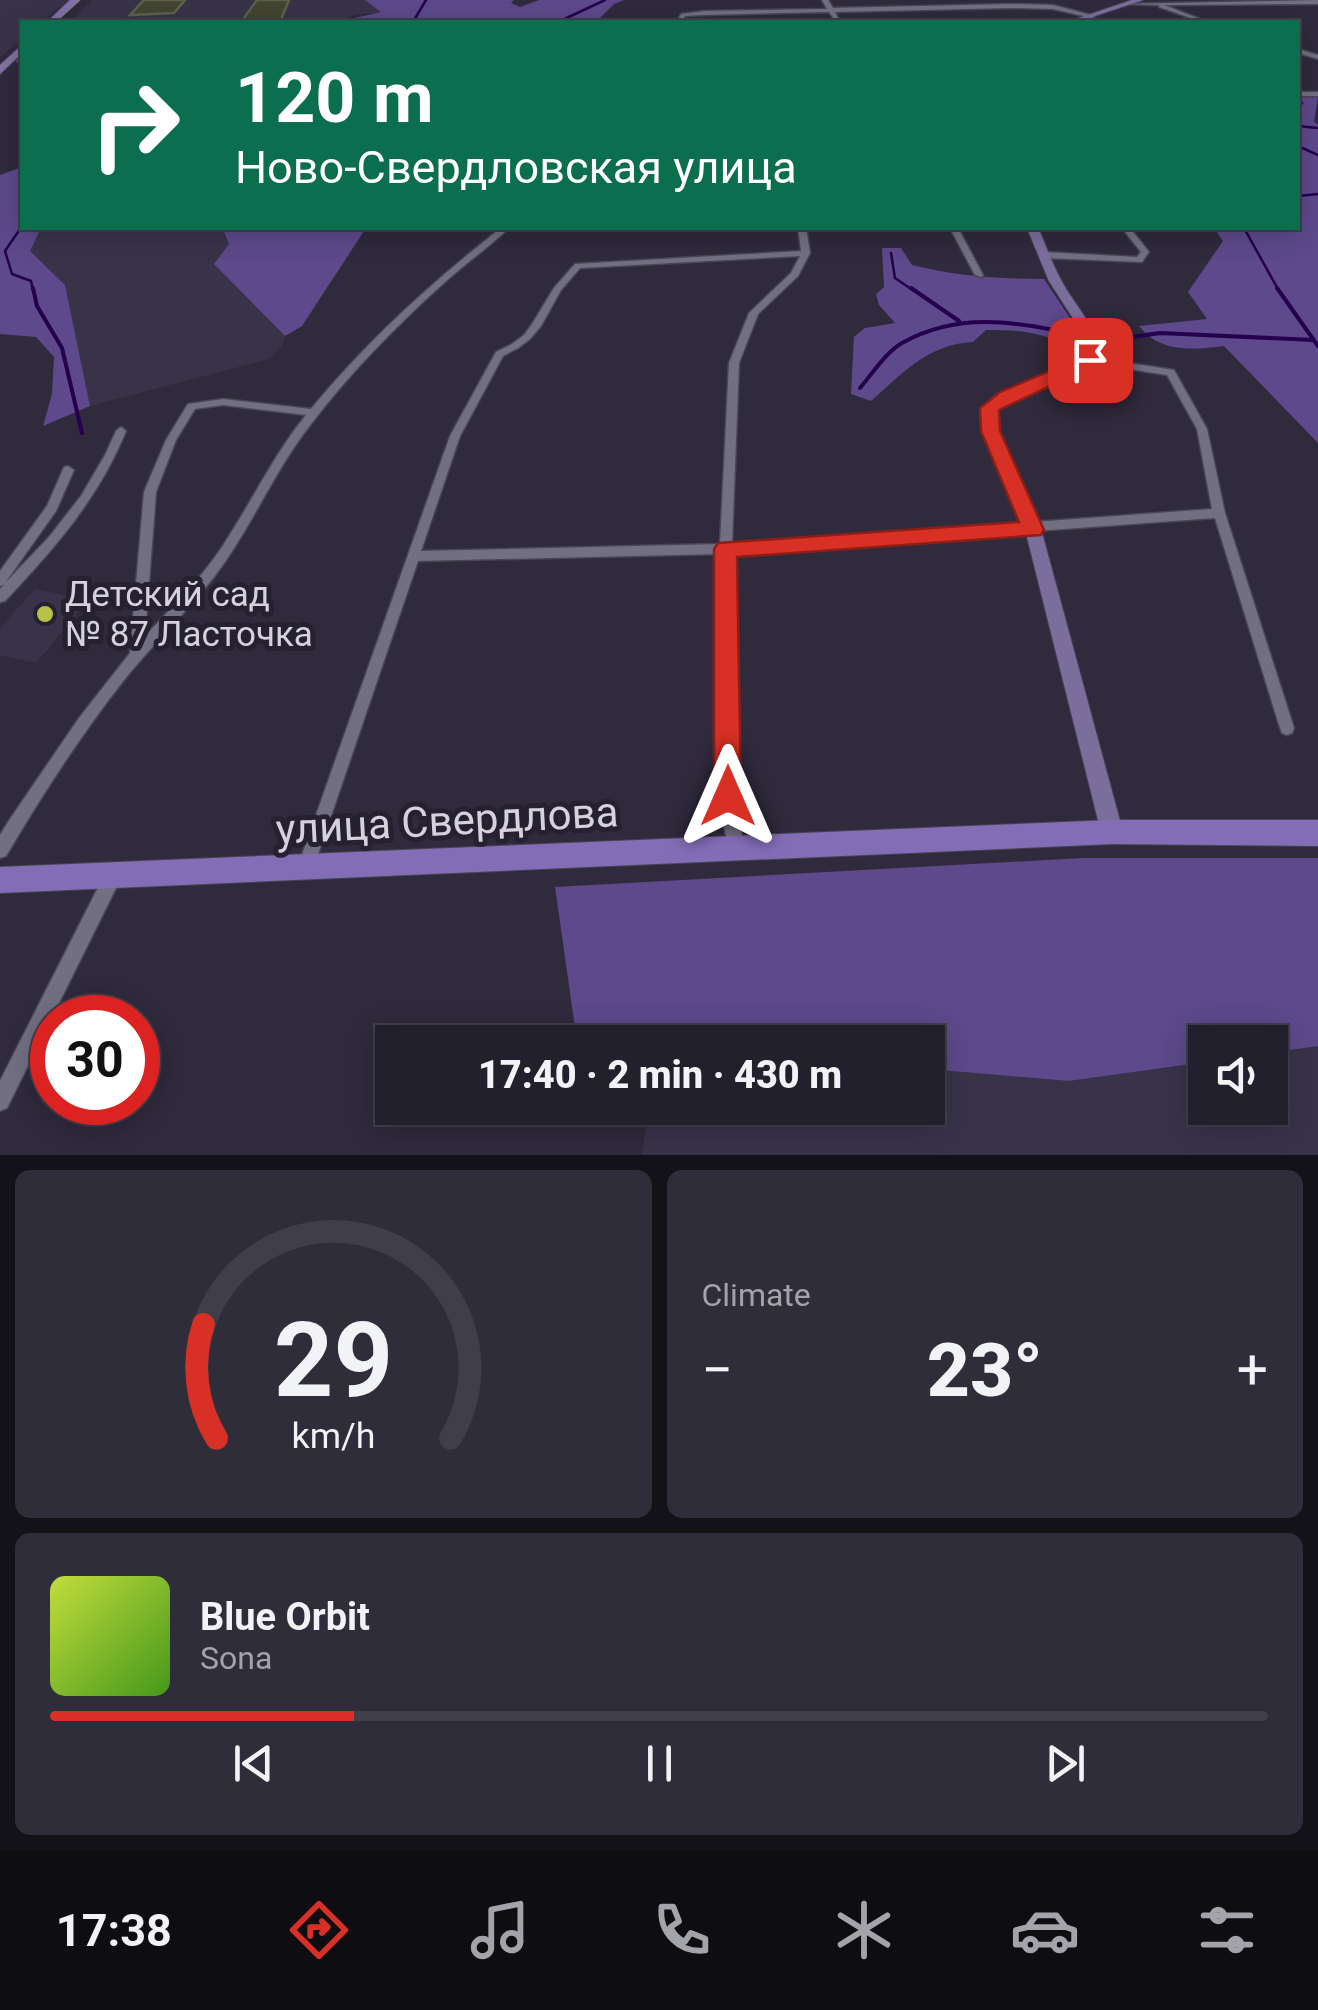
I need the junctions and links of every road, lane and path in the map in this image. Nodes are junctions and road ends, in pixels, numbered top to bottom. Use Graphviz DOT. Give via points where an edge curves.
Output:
graph roads {
  1 [pos="75,0"];
  2 [pos="85,0"];
  3 [pos="704,0"];
  4 [pos="765,0"];
  5 [pos="825,0"];
  6 [pos="939,0"];
  7 [pos="1046,0"];
  8 [pos="1138,0"];
  9 [pos="1268,2"];
  10 [pos="1318,2"];
  11 [pos="1126,4"];
  12 [pos="1158,5"];
  13 [pos="1053,7"];
  14 [pos="946,8"];
  15 [pos="769,12"];
  16 [pos="831,12"];
  17 [pos="704,13"];
  18 [pos="741,13"];
  19 [pos="1092,16"];
  20 [pos="681,19"];
  21 [pos="52,20"];
  22 [pos="63,20"];
  23 [pos="743,20"];
  24 [pos="837,20"];
  25 [pos="1078,20"];
  26 [pos="1200,20"];
  27 [pos="20,50"];
  28 [pos="1,70"];
  29 [pos="502,230"];
  30 [pos="802,230"];
  31 [pos="955,230"];
  32 [pos="1033,230"];
  33 [pos="1128,230"];
  34 [pos="806,253"];
  35 [pos="1044,255"];
  36 [pos="979,275"];
  37 [pos="1090,360"];
  38 [pos="316,413"];
  39 [pos="121,430"];
  40 [pos="68,470"];
  41 [pos="1219,513"];
  42 [pos="1033,530"];
  43 [pos="726,549"];
  44 [pos="416,556"];
  45 [pos="0,581"];
  46 [pos="0,596"];
  47 [pos="137,654"];
  48 [pos="1286,728"];
  49 [pos="1112,832"];
  50 [pos="1318,834"];
  51 [pos="736,848"];
  52 [pos="0,850"];
  53 [pos="305,868"];
  54 [pos="116,872"];
  55 [pos="0,880"];
  56 [pos="0,1101"];
  1 -- 21 [label="main road"];
  2 -- 22 [label="main road"];
  3 -- 17 [label="street"];
  4 -- 15 [label="street"];
  5 -- 16 [label="street"];
  6 -- 14 [label="street"];
  7 -- 13 [label="street"];
  8 -- 11 [label="main road"];
  9 -- 10 [label="street"];
  9 -- 12 [label="street"];
  11 -- 12 [label="street"];
  11 -- 19 [label="main road"];
  12 -- 26 [label="street"];
  13 -- 14 [label="street"];
  13 -- 19 [label="street"];
  14 -- 16 [label="street"];
  15 -- 16 [label="street"];
  15 -- 18 [label="street"];
  16 -- 24 [label="street"];
  17 -- 18 [label="street"];
  17 -- 20 [label="street"];
  18 -- 23 [label="street"];
  19 -- 25 [label="main road"];
  27 -- 28 [label="main road"];
  29 -- 38 [label="street" via="354,367"];
  30 -- 34 [label="street"];
  31 -- 36 [label="street"];
  32 -- 35 [label="main road"];
  33 -- 35 [label="street" via="1145,252 1139,260"];
  34 -- 43 [label="street" via="795,274 754,312 734,363"];
  34 -- 44 [label="street" via="578,266 564,277 536,330 498,354 455,436"];
  35 -- 37 [label="main road" via="1085,320 1093,339"];
  37 -- 41 [label="street" via="1171,372 1202,429"];
  37 -- 42 [label="main road" via="989,408 990,431"];
  38 -- 47 [label="street" via="216,565"];
  38 -- 47 [label="street" via="224,402 192,406 150,492"];
  39 -- 46 [label="street" via="109,463 60,534"];
  40 -- 45 [label="street" via="43,522"];
  41 -- 42 [label="street"];
  41 -- 48 [label="street"];
  42 -- 43 [label="street"];
  42 -- 49 [label="main road"];
  43 -- 44 [label="street"];
  43 -- 51 [label="street" via="728,796"];
  44 -- 53 [label="street"];
  47 -- 52 [label="street"];
  49 -- 50 [label="main road, улица Свердлова"];
  49 -- 51 [label="main road, улица Свердлова"];
  51 -- 53 [label="main road, улица Свердлова"];
  53 -- 54 [label="main road, улица Свердлова"];
  54 -- 55 [label="main road, улица Свердлова"];
  54 -- 56 [label="street"];
}
